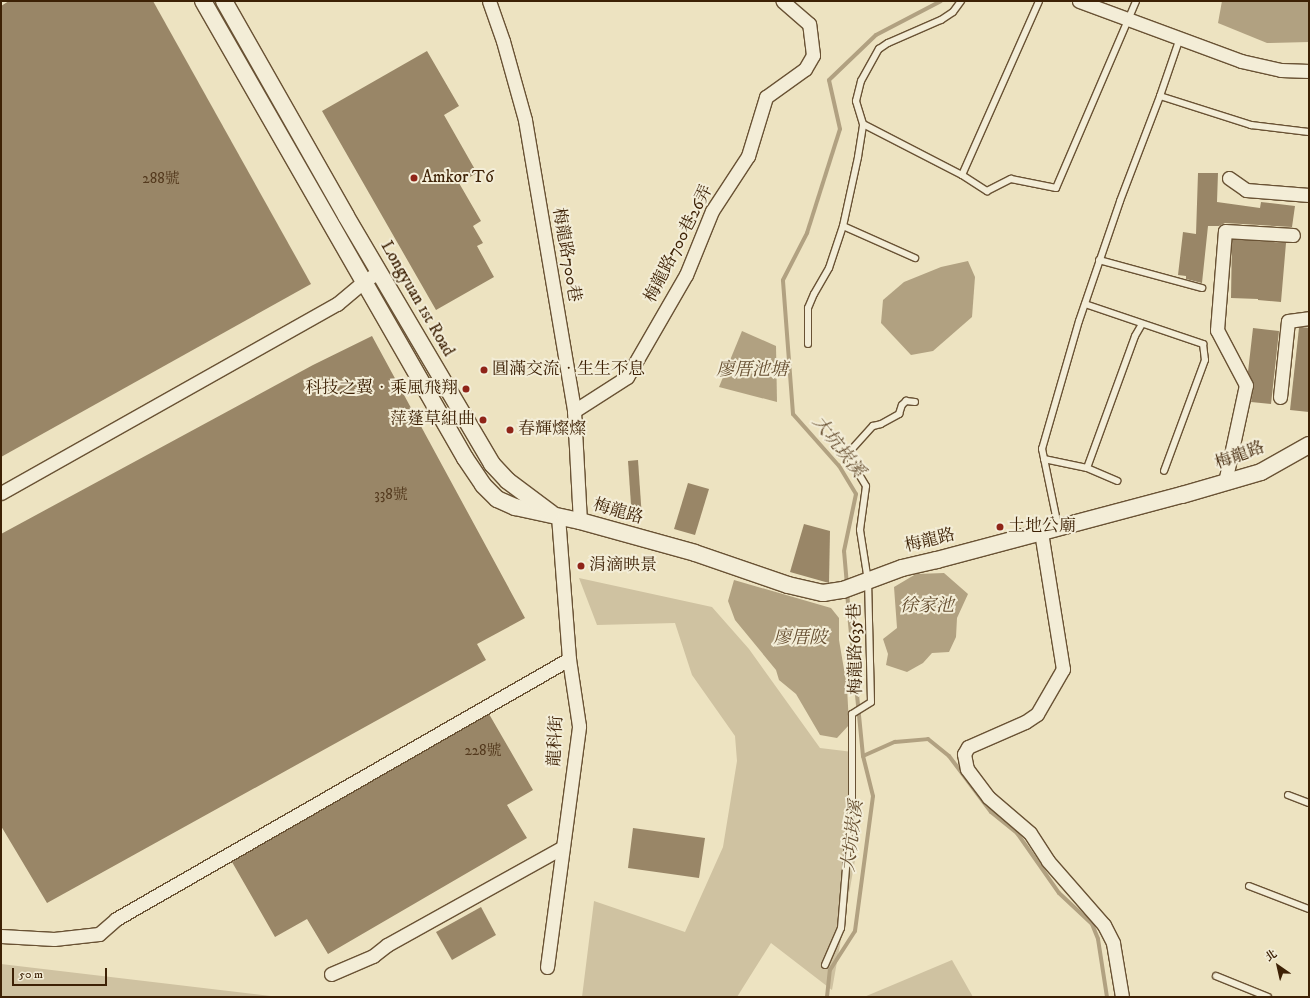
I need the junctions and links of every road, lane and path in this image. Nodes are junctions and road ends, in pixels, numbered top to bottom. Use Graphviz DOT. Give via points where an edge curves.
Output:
graph roads {
  1 [pos="203,1"];
  2 [pos="224,1"];
  3 [pos="489,1"];
  4 [pos="783,1"];
  5 [pos="961,1"];
  6 [pos="1039,1"];
  7 [pos="1079,1"];
  8 [pos="1136,1"];
  9 [pos="1129,19"];
  10 [pos="1180,38"];
  11 [pos="1309,71"];
  12 [pos="1160,96"];
  13 [pos="862,124"];
  14 [pos="1309,132"];
  15 [pos="962,175"];
  16 [pos="1229,178"];
  17 [pos="1309,195"];
  18 [pos="843,226"];
  19 [pos="1293,235"];
  20 [pos="915,258"];
  21 [pos="1100,260"];
  22 [pos="379,272"];
  23 [pos="364,281"];
  24 [pos="1202,288"];
  25 [pos="1085,304"];
  26 [pos="1309,318"];
  27 [pos="1142,324"];
  28 [pos="808,344"];
  29 [pos="1280,397"];
  30 [pos="915,402"];
  31 [pos="574,411"];
  32 [pos="1309,445"];
  33 [pos="1044,459"];
  34 [pos="1087,468"];
  35 [pos="1164,471"];
  36 [pos="1117,481"];
  37 [pos="1225,482"];
  38 [pos="1,493"];
  39 [pos="558,517"];
  40 [pos="580,521"];
  41 [pos="1058,528"];
  42 [pos="1041,532"];
  43 [pos="856,586"];
  44 [pos="569,659"];
  45 [pos="1288,795"];
  46 [pos="1309,803"];
  47 [pos="563,847"];
  48 [pos="1249,886"];
  49 [pos="1309,909"];
  50 [pos="1,936"];
  51 [pos="825,965"];
  52 [pos="548,966"];
  53 [pos="331,974"];
  54 [pos="1216,976"];
  55 [pos="1122,997"];
  56 [pos="1268,997"];
  1 -- 23 [label="street"];
  2 -- 22 [label="street, Longyuan 1st Road"];
  3 -- 31 [label="street, 梅龍路700巷" via="525,120"];
  4 -- 31 [label="street, 梅龍路700巷26弄" via="809,24 813,55 805,69 766,97 748,156 712,211 686,275 627,377"];
  5 -- 13 [label="lane" via="941,20 879,49 861,81 856,101"];
  6 -- 15 [label="lane"];
  7 -- 9 [label="street"];
  8 -- 9 [label="lane"];
  9 -- 10 [label="street"];
  9 -- 15 [label="lane" via="1056,188 1011,179 987,191"];
  10 -- 11 [label="street" via="1241,61 1281,70"];
  10 -- 12 [label="lane"];
  12 -- 14 [label="lane" via="1251,125"];
  12 -- 21 [label="lane"];
  13 -- 15 [label="lane"];
  13 -- 18 [label="lane" via="858,158"];
  16 -- 17 [label="street" via="1246,190"];
  18 -- 20 [label="lane"];
  18 -- 28 [label="lane" via="829,268 808,308"];
  19 -- 37 [label="street" via="1225,231 1217,330 1246,385"];
  21 -- 24 [label="lane"];
  21 -- 25 [label="lane"];
  22 -- 23 [label="street"];
  22 -- 39 [label="street, Longyuan 1st Road" via="492,464 508,481"];
  23 -- 38 [label="street" via="337,304"];
  23 -- 39 [label="street" via="483,485 497,499 515,507"];
  25 -- 27 [label="lane"];
  25 -- 33 [label="lane" via="1042,449"];
  26 -- 29 [label="street" via="1288,321"];
  27 -- 34 [label="lane" via="1135,336"];
  27 -- 35 [label="lane" via="1203,344 1205,360"];
  30 -- 43 [label="lane, 梅龍路635巷" via="906,402 902,405 900,414 873,426 852,449 851,461 866,486"];
  31 -- 40 [label="street, 梅龍路700巷"];
  32 -- 37 [label="street, 梅龍路" via="1261,472"];
  33 -- 34 [label="lane"];
  33 -- 41 [label="lane"];
  34 -- 36 [label="lane"];
  37 -- 41 [label="street, 梅龍路"];
  39 -- 40 [label="street, 梅龍路"];
  39 -- 44 [label="street, 龍科街"];
  40 -- 43 [label="street, 梅龍路" via="695,552 788,585 823,593"];
  41 -- 42 [label="street, 梅龍路"];
  42 -- 43 [label="street, 梅龍路" via="902,568"];
  42 -- 55 [label="street" via="1063,669 1037,714 1025,722 968,747 964,754 967,769 988,797 1030,834 1048,861 1104,925 1113,943"];
  43 -- 51 [label="lane, 梅龍路635巷" via="871,702 852,714 852,798 841,928"];
  44 -- 47 [label="street, 龍科街" via="579,726"];
  44 -- 50 [label="street" via="116,919 99,934 54,939"];
  45 -- 46 [label="lane"];
  47 -- 52 [label="street, 龍科街"];
  47 -- 53 [label="street" via="387,945 373,956"];
  48 -- 49 [label="lane"];
  54 -- 56 [label="lane"];
}
